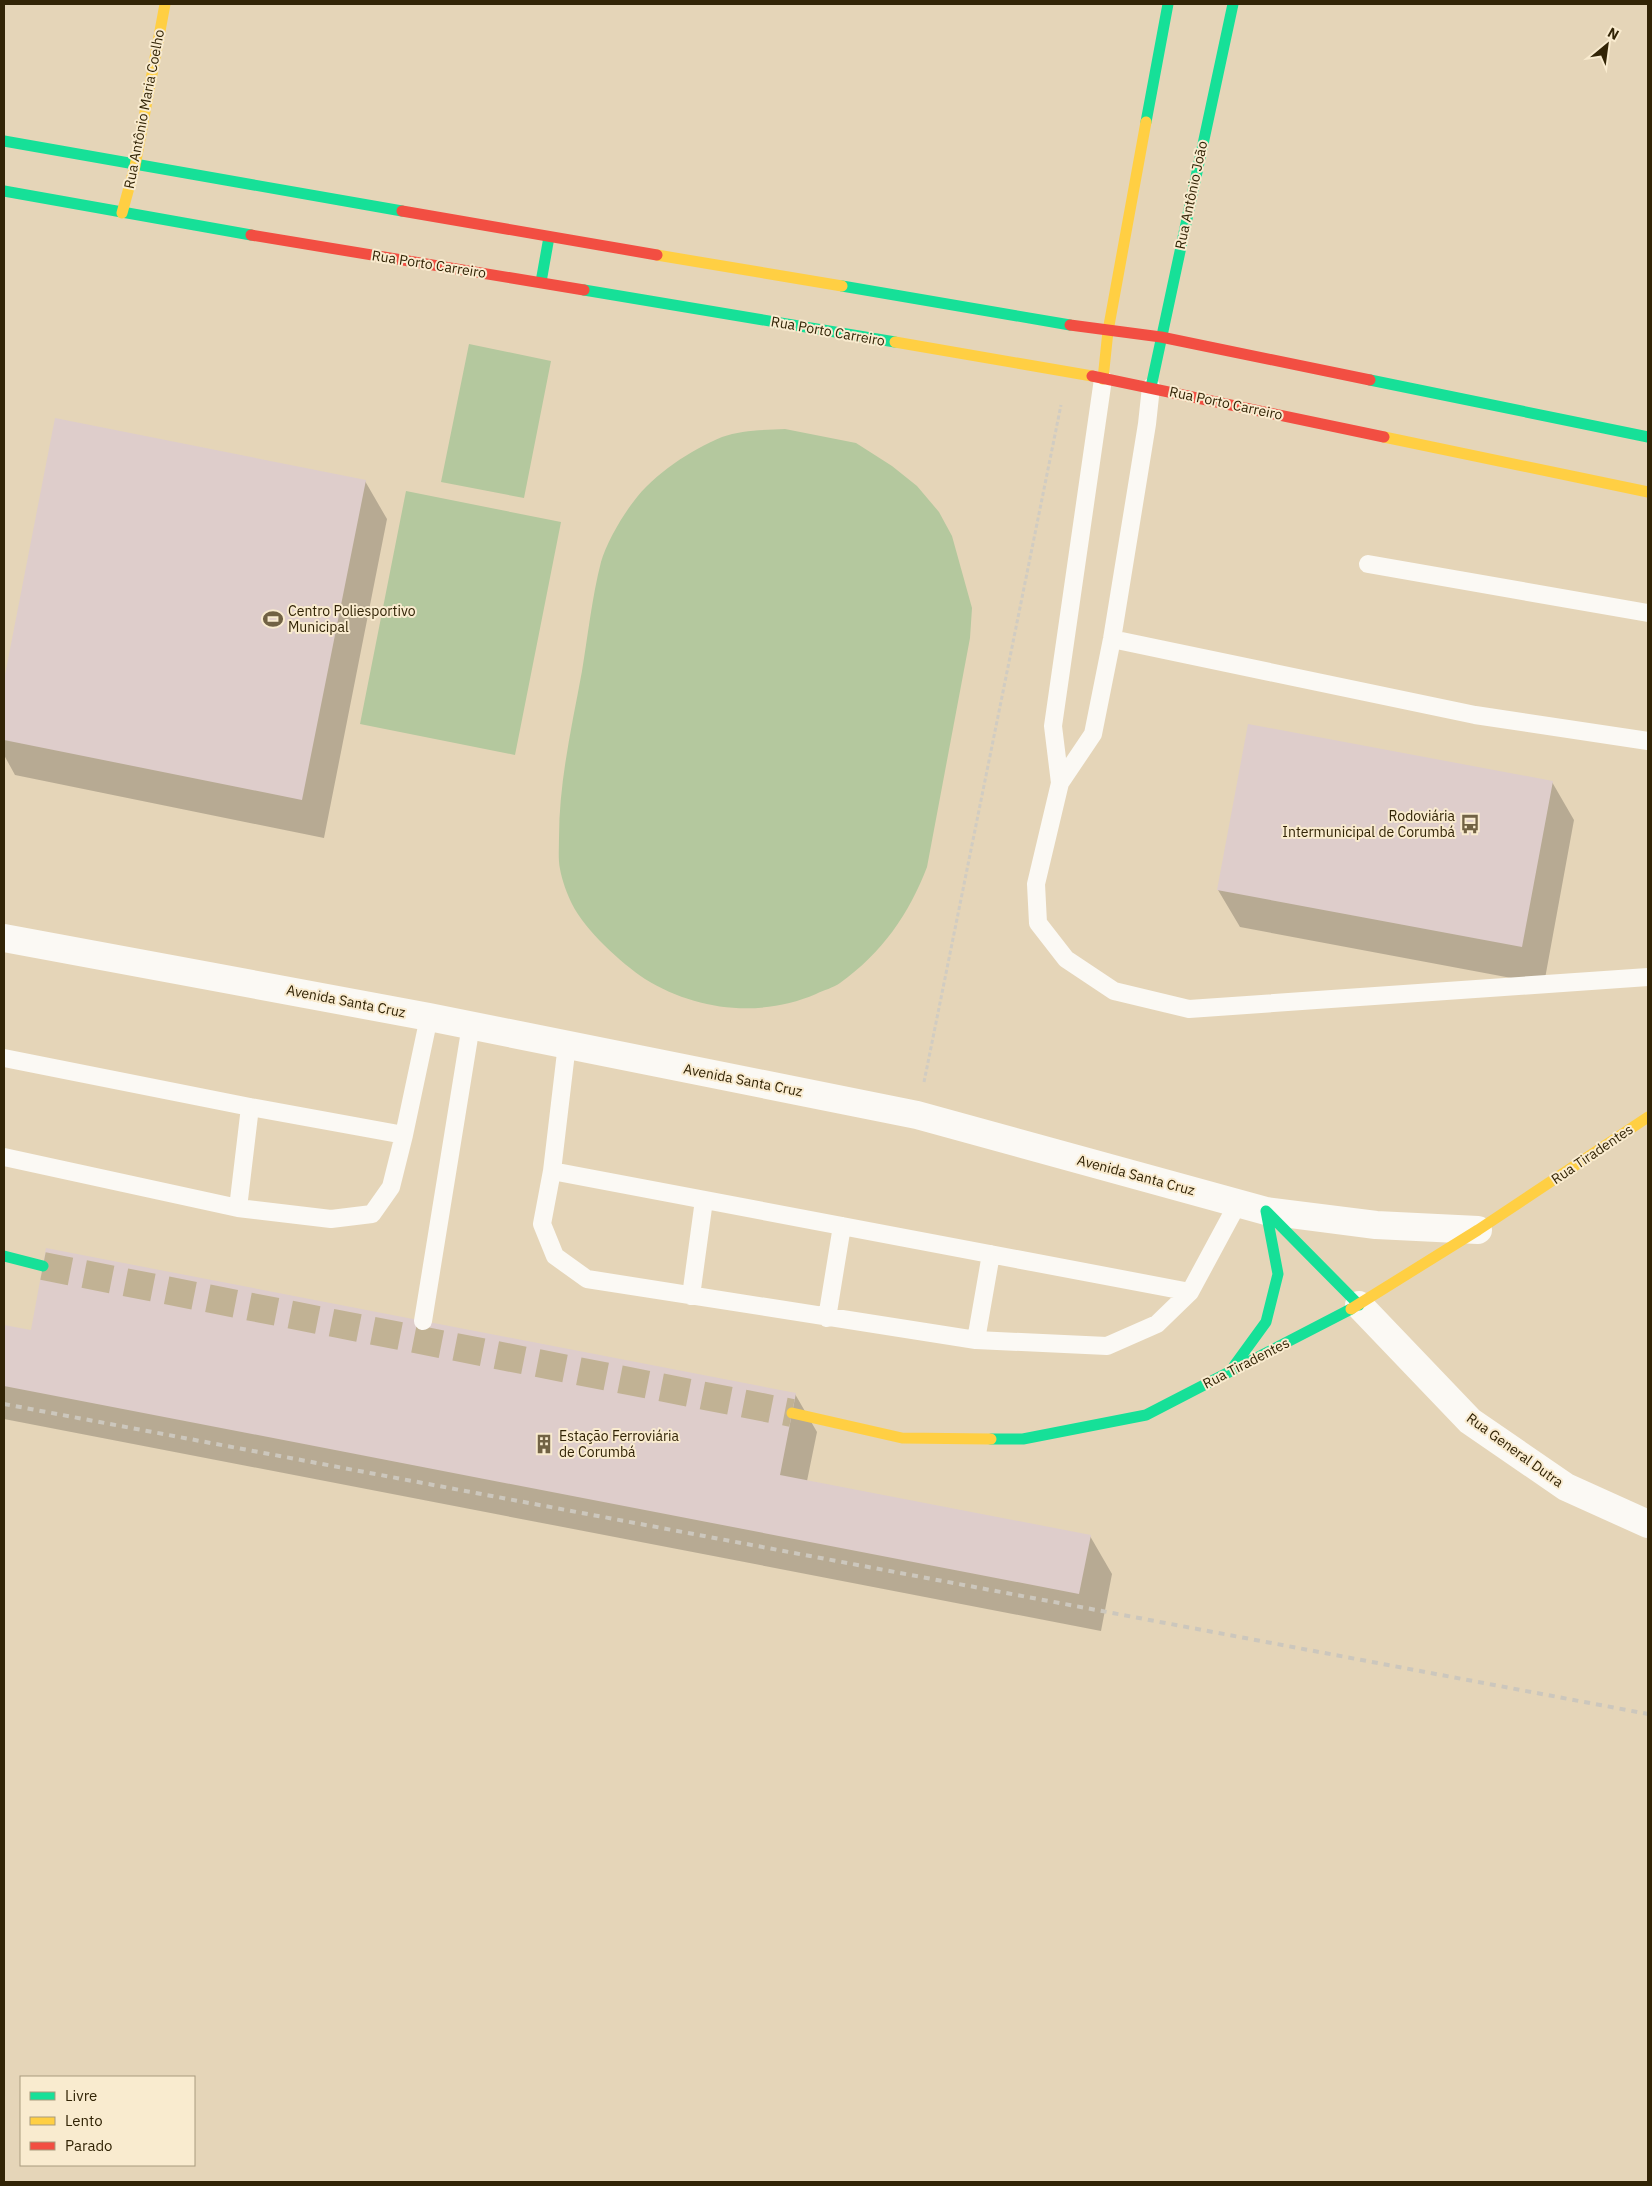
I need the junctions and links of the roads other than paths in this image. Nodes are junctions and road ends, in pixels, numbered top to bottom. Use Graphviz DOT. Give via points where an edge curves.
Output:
graph roads {
  1 [pos="165,4"];
  2 [pos="1168,4"];
  3 [pos="1233,4"];
  4 [pos="4,141"];
  5 [pos="134,166"];
  6 [pos="4,191"];
  7 [pos="122,213"];
  8 [pos="549,237"];
  9 [pos="541,282"];
  10 [pos="1108,331"];
  11 [pos="1161,337"];
  12 [pos="1103,379"];
  13 [pos="1151,387"];
  14 [pos="1648,437"];
  15 [pos="1648,492"];
  16 [pos="1368,564"];
  17 [pos="1648,613"];
  18 [pos="1112,639"];
  19 [pos="1648,741"];
  20 [pos="1060,783"];
  21 [pos="4,938"];
  22 [pos="1648,977"];
  23 [pos="429,1017"];
  24 [pos="471,1025"];
  25 [pos="567,1044"];
  26 [pos="4,1058"];
  27 [pos="250,1107"];
  28 [pos="1648,1117"];
  29 [pos="404,1136"];
  30 [pos="4,1157"];
  31 [pos="552,1171"];
  32 [pos="704,1200"];
  33 [pos="1238,1204"];
  34 [pos="238,1208"];
  35 [pos="1266,1211"];
  36 [pos="842,1226"];
  37 [pos="1478,1230"];
  38 [pos="991,1254"];
  39 [pos="4,1256"];
  40 [pos="43,1266"];
  41 [pos="1190,1292"];
  42 [pos="691,1296"];
  43 [pos="1359,1305"];
  44 [pos="827,1318"];
  45 [pos="423,1321"];
  46 [pos="976,1340"];
  47 [pos="1230,1371"];
  48 [pos="792,1413"];
  49 [pos="1648,1524"];
  1 -- 5 [label="main road, Rua Antônio Maria Coelho"];
  2 -- 10 [label="main road"];
  3 -- 11 [label="main road, Rua Antônio João"];
  4 -- 5 [label="main road"];
  5 -- 7 [label="main road, Rua Antônio Maria Coelho"];
  5 -- 8 [label="main road"];
  6 -- 7 [label="main road, Rua Porto Carreiro"];
  7 -- 9 [label="main road, Rua Porto Carreiro"];
  8 -- 9 [label="main road"];
  8 -- 10 [label="main road"];
  9 -- 12 [label="main road, Rua Porto Carreiro"];
  10 -- 11 [label="main road"];
  10 -- 12 [label="main road"];
  11 -- 13 [label="main road, Rua Antônio João"];
  11 -- 14 [label="main road"];
  12 -- 13 [label="main road, Rua Porto Carreiro"];
  12 -- 20 [label="lane" via="1053,726"];
  13 -- 15 [label="main road, Rua Porto Carreiro"];
  13 -- 18 [label="lane"];
  16 -- 17 [label="lane"];
  18 -- 19 [label="lane" via="1475,715"];
  18 -- 20 [label="lane" via="1093,734"];
  20 -- 22 [label="lane" via="1036,884 1038,923 1066,959 1114,991 1189,1009"];
  21 -- 23 [label="street, Avenida Santa Cruz"];
  23 -- 24 [label="street, Avenida Santa Cruz"];
  23 -- 29 [label="lane"];
  24 -- 25 [label="street, Avenida Santa Cruz"];
  24 -- 45 [label="lane"];
  25 -- 31 [label="lane"];
  25 -- 33 [label="street, Avenida Santa Cruz" via="918,1115"];
  26 -- 27 [label="lane"];
  27 -- 29 [label="lane"];
  27 -- 34 [label="lane"];
  28 -- 37 [label="main road, Rua Tiradentes"];
  29 -- 34 [label="lane" via="391,1187 372,1214 331,1219"];
  30 -- 34 [label="lane"];
  31 -- 32 [label="lane"];
  31 -- 42 [label="lane" via="542,1224 555,1256 587,1279"];
  32 -- 36 [label="lane"];
  32 -- 42 [label="lane"];
  33 -- 35 [label="street, Avenida Santa Cruz"];
  33 -- 41 [label="lane"];
  35 -- 37 [label="street, Avenida Santa Cruz" via="1376,1225"];
  35 -- 43 [label="main road"];
  35 -- 47 [label="main road" via="1278,1274 1266,1322"];
  36 -- 38 [label="lane"];
  36 -- 44 [label="lane"];
  37 -- 43 [label="main road, Rua Tiradentes"];
  38 -- 41 [label="lane"];
  38 -- 46 [label="lane"];
  39 -- 40 [label="main road"];
  41 -- 46 [label="lane" via="1157,1324 1107,1346"];
  42 -- 44 [label="lane"];
  43 -- 47 [label="main road, Rua Tiradentes"];
  43 -- 49 [label="street, Rua General Dutra" via="1470,1421 1566,1487"];
  44 -- 46 [label="lane"];
  47 -- 48 [label="main road, Rua Tiradentes" via="1146,1415 1024,1439 902,1438"];
}
